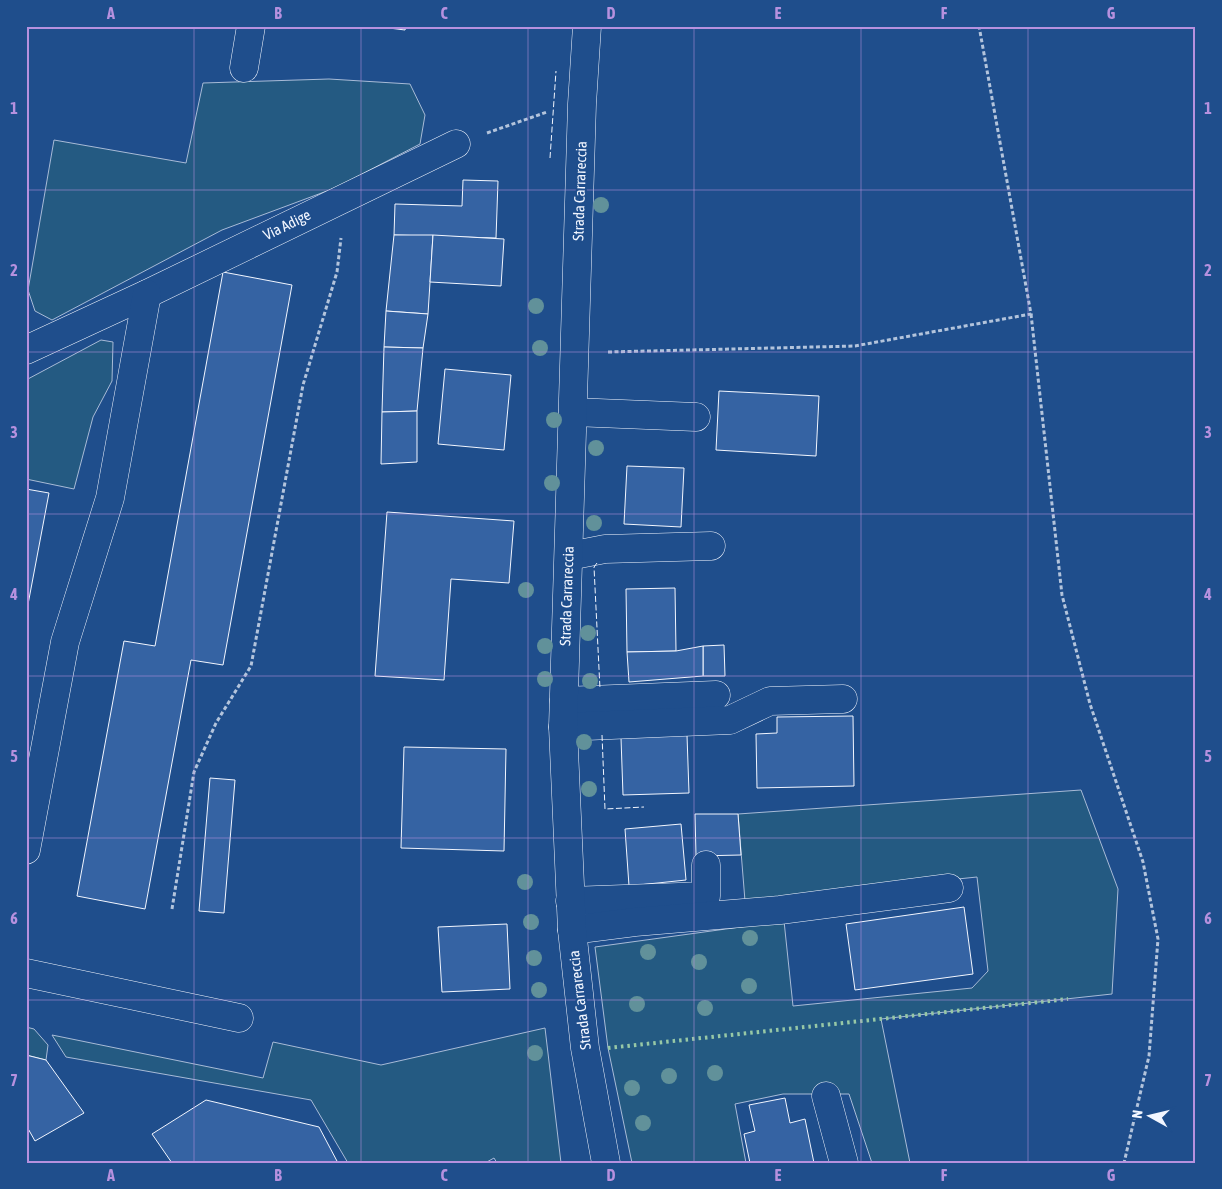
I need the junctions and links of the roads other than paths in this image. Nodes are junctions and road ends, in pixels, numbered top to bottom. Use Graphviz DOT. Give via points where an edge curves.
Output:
graph roads {
  1 [pos="251,26"];
  2 [pos="587,26"];
  3 [pos="244,68"];
  4 [pos="456,144"];
  5 [pos="147,294"];
  6 [pos="26,350"];
  7 [pos="573,412"];
  8 [pos="696,417"];
  9 [pos="710,546"];
  10 [pos="569,556"];
  11 [pos="716,695"];
  12 [pos="843,699"];
  13 [pos="563,714"];
  14 [pos="26,850"];
  15 [pos="706,864"];
  16 [pos="950,888"];
  17 [pos="570,902"];
  18 [pos="572,930"];
  19 [pos="26,973"];
  20 [pos="239,1018"];
  21 [pos="826,1096"];
  22 [pos="606,1163"];
  23 [pos="844,1163"];
  1 -- 3 [label="main road"];
  2 -- 7 [label="main road, Strada Carrareccia"];
  4 -- 5 [label="main road, Via Adige"];
  5 -- 6 [label="main road, Via Adige"];
  5 -- 14 [label="main road" via="110,498 65,642"];
  7 -- 8 [label="main road"];
  7 -- 10 [label="main road, Strada Carrareccia"];
  9 -- 10 [label="main road" via="605,549"];
  10 -- 13 [label="main road, Strada Carrareccia"];
  11 -- 13 [label="main road"];
  12 -- 13 [label="main road" via="770,701 730,720"];
  13 -- 17 [label="main road, Strada Carrareccia"];
  15 -- 17 [label="main road" via="706,896"];
  16 -- 18 [label="main road" via="780,910"];
  17 -- 18 [label="main road, Strada Carrareccia"];
  18 -- 22 [label="main road, Strada Carrareccia" via="585,1048"];
  19 -- 20 [label="main road"];
  21 -- 23 [label="main road"];
}
